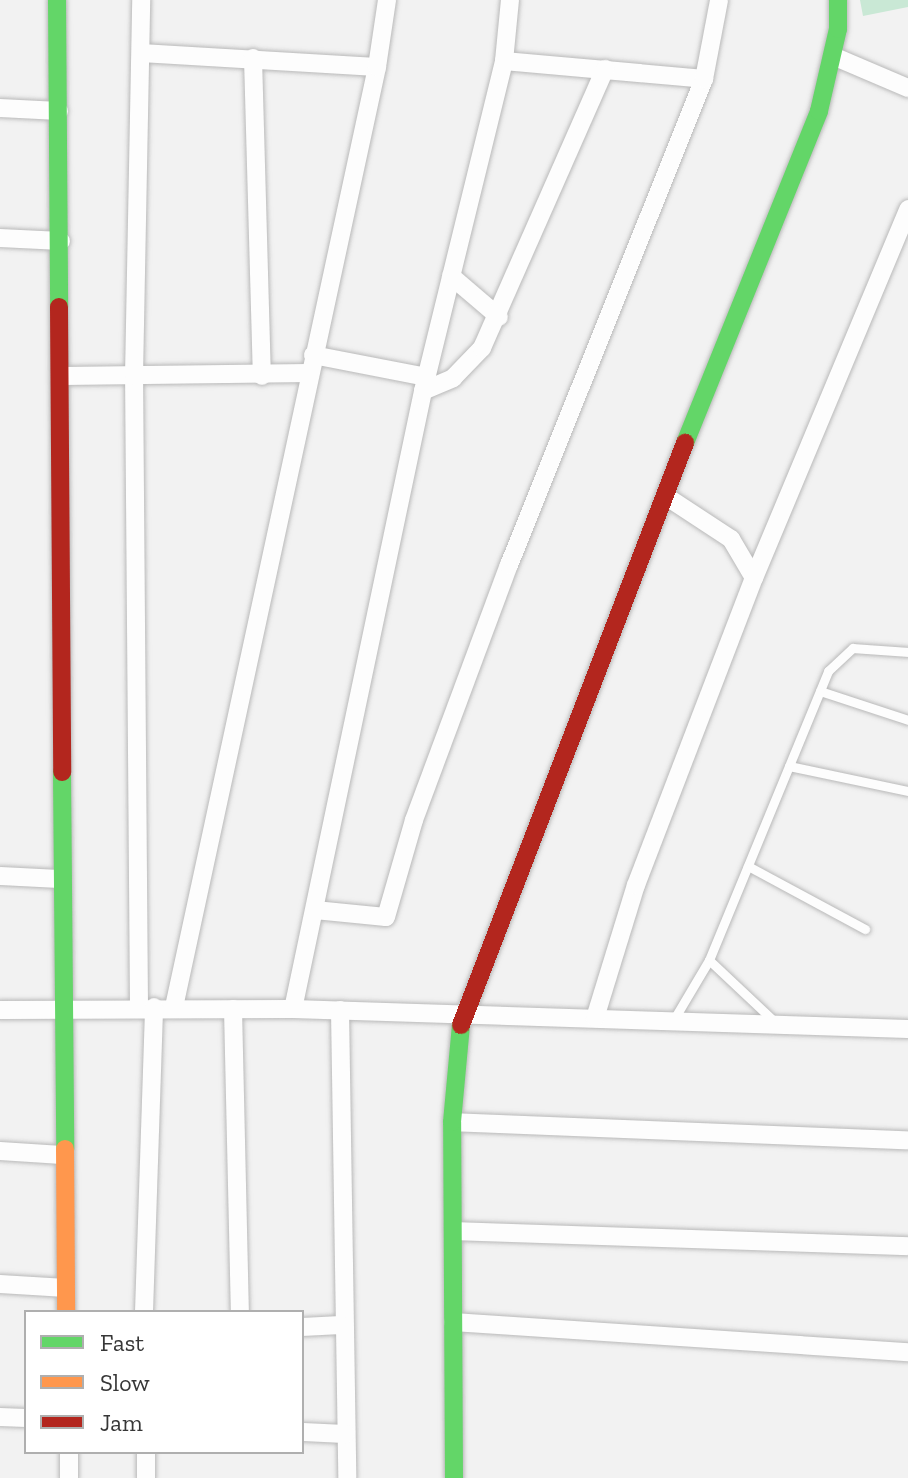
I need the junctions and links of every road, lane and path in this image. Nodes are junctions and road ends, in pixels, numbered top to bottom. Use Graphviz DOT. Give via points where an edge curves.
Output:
graph roads {
  1 [pos="57,0"];
  2 [pos="141,0"];
  3 [pos="387,0"];
  4 [pos="510,0"];
  5 [pos="719,0"];
  6 [pos="838,0"];
  7 [pos="141,53"];
  8 [pos="833,56"];
  9 [pos="253,58"];
  10 [pos="504,61"];
  11 [pos="377,67"];
  12 [pos="605,69"];
  13 [pos="704,79"];
  14 [pos="908,88"];
  15 [pos="0,108"];
  16 [pos="59,111"];
  17 [pos="908,209"];
  18 [pos="0,238"];
  19 [pos="61,241"];
  20 [pos="451,276"];
  21 [pos="499,317"];
  22 [pos="311,364"];
  23 [pos="63,376"];
  24 [pos="134,376"];
  25 [pos="262,376"];
  26 [pos="425,384"];
  27 [pos="667,497"];
  28 [pos="754,578"];
  29 [pos="908,652"];
  30 [pos="820,691"];
  31 [pos="908,720"];
  32 [pos="789,766"];
  33 [pos="908,791"];
  34 [pos="748,866"];
  35 [pos="0,876"];
  36 [pos="60,879"];
  37 [pos="315,910"];
  38 [pos="865,929"];
  39 [pos="709,960"];
  40 [pos="146,1007"];
  41 [pos="174,1007"];
  42 [pos="233,1009"];
  43 [pos="293,1009"];
  44 [pos="0,1010"];
  45 [pos="340,1010"];
  46 [pos="66,1013"];
  47 [pos="462,1014"];
  48 [pos="595,1018"];
  49 [pos="674,1019"];
  50 [pos="775,1023"];
  51 [pos="908,1029"];
  52 [pos="452,1122"];
  53 [pos="908,1140"];
  54 [pos="0,1151"];
  55 [pos="62,1155"];
  56 [pos="453,1231"];
  57 [pos="908,1246"];
  58 [pos="0,1284"];
  59 [pos="66,1288"];
  60 [pos="66,1310"];
  61 [pos="144,1310"];
  62 [pos="240,1310"];
  63 [pos="453,1322"];
  64 [pos="341,1325"];
  65 [pos="304,1327"];
  66 [pos="908,1352"];
  67 [pos="0,1417"];
  68 [pos="24,1418"];
  69 [pos="304,1432"];
  70 [pos="346,1434"];
  71 [pos="69,1454"];
  72 [pos="146,1454"];
  73 [pos="69,1478"];
  74 [pos="146,1478"];
  75 [pos="347,1478"];
  76 [pos="454,1478"];
  1 -- 16 [label="street"];
  2 -- 7 [label="street"];
  3 -- 11 [label="street"];
  4 -- 10 [label="street"];
  5 -- 13 [label="street"];
  6 -- 8 [label="street"];
  7 -- 9 [label="street"];
  7 -- 24 [label="street"];
  8 -- 14 [label="street"];
  8 -- 27 [label="street" via="819,111"];
  9 -- 11 [label="street"];
  9 -- 25 [label="street"];
  10 -- 12 [label="street"];
  10 -- 20 [label="street"];
  11 -- 22 [label="street"];
  12 -- 13 [label="street"];
  12 -- 21 [label="street"];
  13 -- 37 [label="street" via="509,565 414,820 386,917"];
  15 -- 16 [label="street"];
  16 -- 19 [label="street"];
  17 -- 28 [label="street"];
  18 -- 19 [label="street"];
  19 -- 23 [label="street"];
  20 -- 21 [label="street"];
  20 -- 26 [label="street"];
  21 -- 26 [label="street" via="482,348 453,378"];
  22 -- 25 [label="street"];
  22 -- 26 [label="street"];
  22 -- 41 [label="street"];
  23 -- 24 [label="street"];
  23 -- 36 [label="street"];
  24 -- 25 [label="street"];
  24 -- 40 [label="street"];
  26 -- 37 [label="street"];
  27 -- 28 [label="street" via="731,539"];
  27 -- 47 [label="street" via="604,644"];
  28 -- 48 [label="street" via="636,885"];
  29 -- 30 [label="lane" via="853,648 839,656"];
  30 -- 31 [label="lane"];
  30 -- 32 [label="lane"];
  32 -- 33 [label="lane"];
  32 -- 34 [label="lane"];
  34 -- 38 [label="lane"];
  34 -- 39 [label="lane"];
  35 -- 36 [label="street"];
  36 -- 46 [label="street"];
  37 -- 43 [label="street"];
  39 -- 49 [label="lane"];
  39 -- 50 [label="lane"];
  40 -- 41 [label="street"];
  40 -- 46 [label="street"];
  40 -- 61 [label="street"];
  41 -- 42 [label="street"];
  42 -- 43 [label="street"];
  42 -- 62 [label="street"];
  43 -- 45 [label="street"];
  44 -- 46 [label="street"];
  45 -- 47 [label="street"];
  45 -- 64 [label="street"];
  46 -- 55 [label="street"];
  47 -- 48 [label="street"];
  47 -- 52 [label="street"];
  48 -- 49 [label="street"];
  49 -- 50 [label="street"];
  50 -- 51 [label="street"];
  52 -- 53 [label="street"];
  52 -- 56 [label="street"];
  54 -- 55 [label="street"];
  55 -- 59 [label="street"];
  56 -- 57 [label="street"];
  56 -- 63 [label="street"];
  58 -- 59 [label="street"];
  59 -- 60 [label="street"];
  63 -- 66 [label="street"];
  63 -- 76 [label="street"];
  64 -- 65 [label="street"];
  64 -- 70 [label="street"];
  67 -- 68 [label="street"];
  69 -- 70 [label="street"];
  70 -- 75 [label="street"];
  71 -- 73 [label="street"];
  72 -- 74 [label="street"];
}
